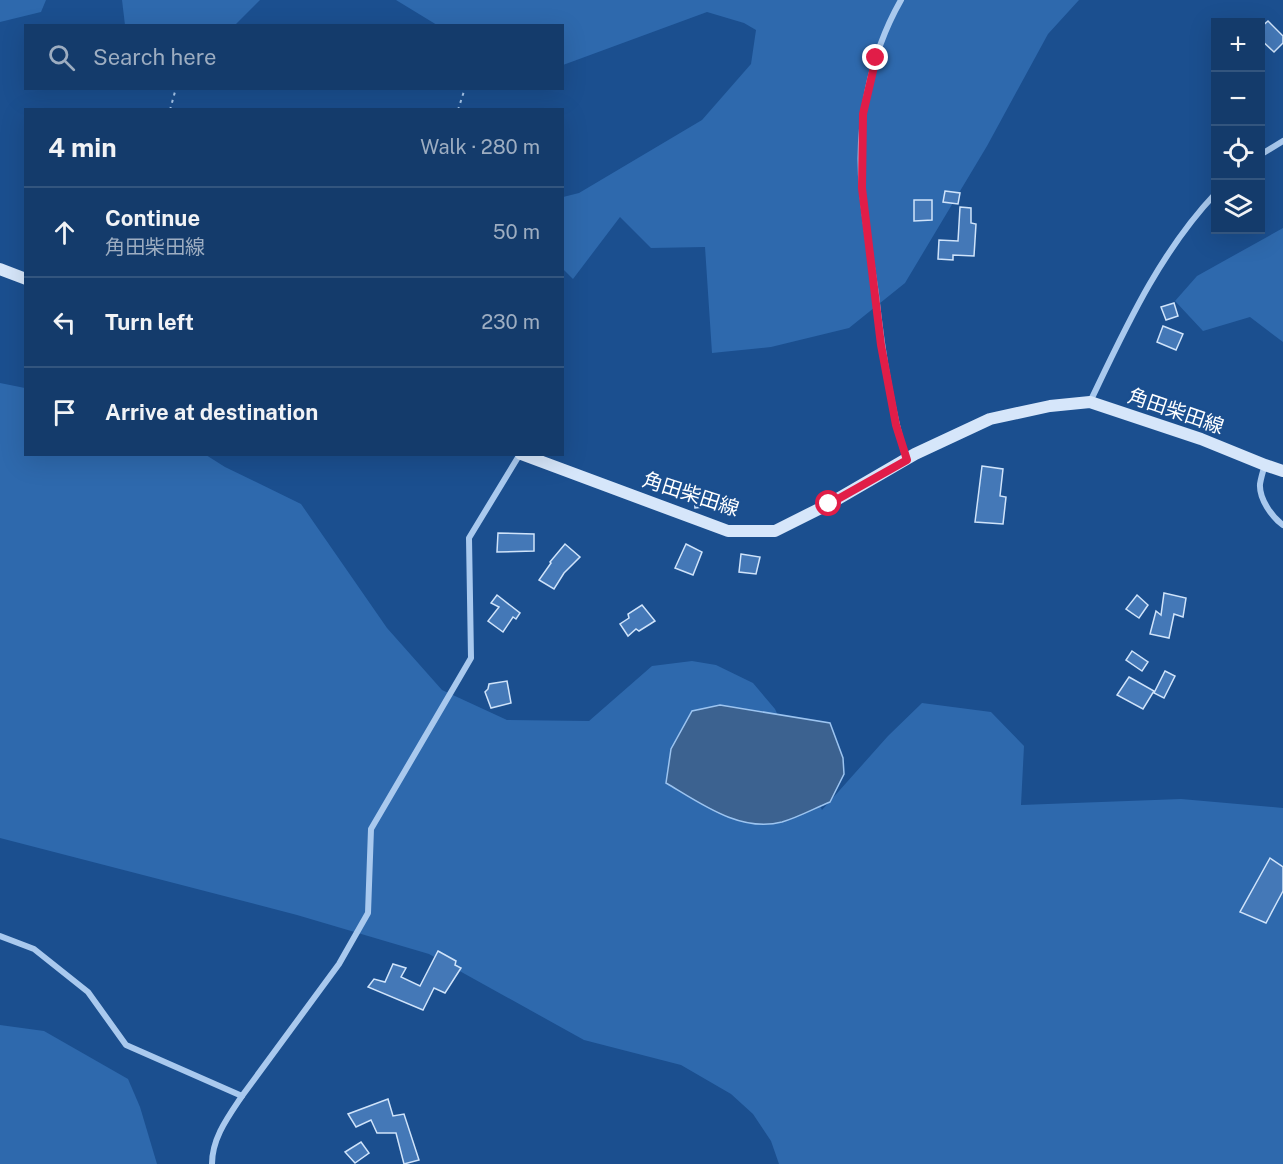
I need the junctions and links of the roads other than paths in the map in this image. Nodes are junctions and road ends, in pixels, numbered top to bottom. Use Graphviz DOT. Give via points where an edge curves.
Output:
graph roads {
  1 [pos="901,0"];
  2 [pos="1283,141"];
  3 [pos="1265,152"];
  4 [pos="1211,198"];
  5 [pos="0,269"];
  6 [pos="24,278"];
  7 [pos="1090,402"];
  8 [pos="519,456"];
  9 [pos="525,456"];
  10 [pos="907,460"];
  11 [pos="1265,465"];
  12 [pos="1283,471"];
  13 [pos="1283,525"];
  14 [pos="0,936"];
  15 [pos="242,1096"];
  16 [pos="212,1164"];
  1 -- 10 [label="street" via="876,58 865,106 862,178 881,345 896,425"];
  2 -- 3 [label="street"];
  4 -- 7 [label="street" via="1146,288"];
  5 -- 6 [label="main road"];
  7 -- 10 [label="main road, 角田柴田線" via="990,419"];
  7 -- 11 [label="main road, 角田柴田線"];
  8 -- 15 [label="street" via="469,538 471,658 371,830 368,913 339,964"];
  9 -- 10 [label="main road, 角田柴田線" via="728,531 775,531"];
  11 -- 12 [label="main road, 角田柴田線"];
  11 -- 13 [label="street" via="1260,487 1265,503"];
  14 -- 15 [label="street" via="34,949 88,992 126,1045"];
  15 -- 16 [label="street" via="218,1135"];
}
